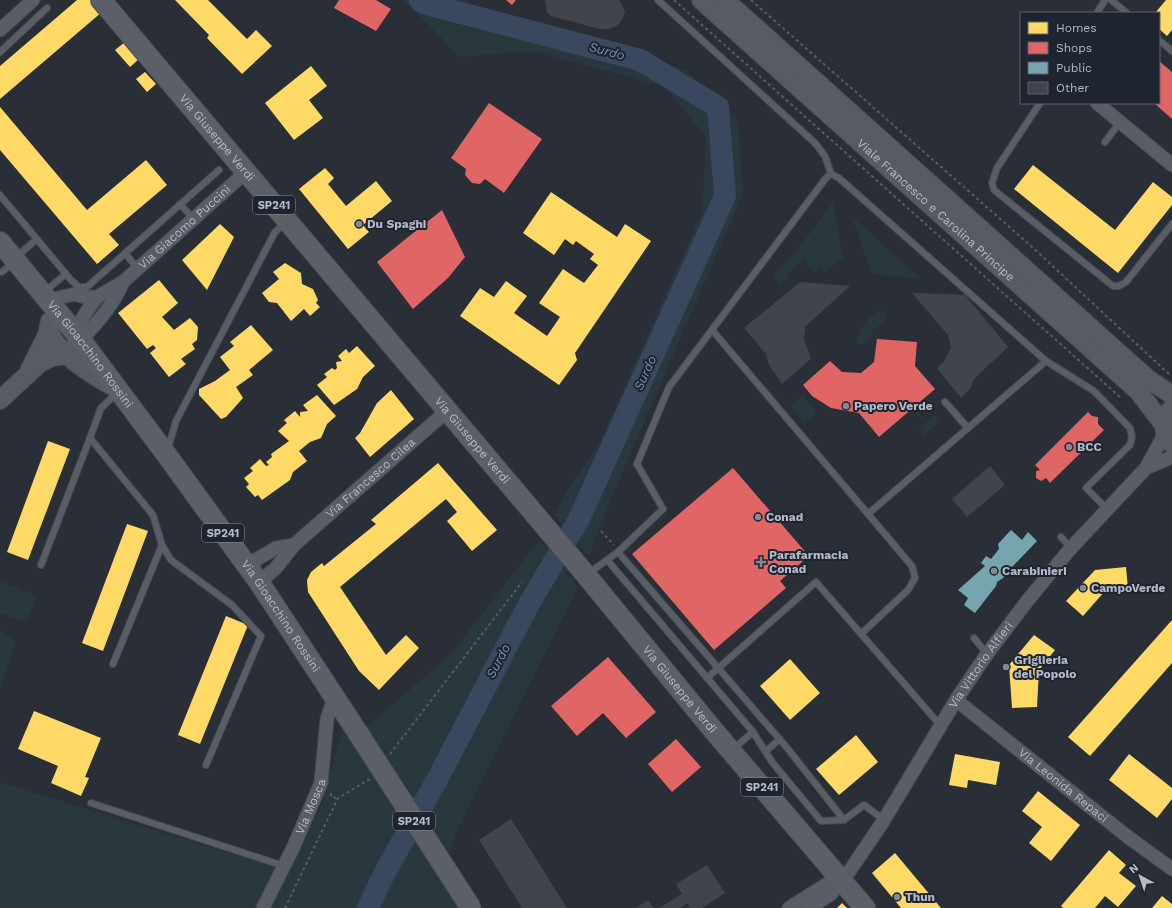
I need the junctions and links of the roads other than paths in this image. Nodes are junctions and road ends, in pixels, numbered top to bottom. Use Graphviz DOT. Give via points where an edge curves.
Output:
graph roads {
  1 [pos="34,0"];
  2 [pos="101,0"];
  3 [pos="658,0"];
  4 [pos="701,0"];
  5 [pos="725,0"];
  6 [pos="1105,0"];
  7 [pos="1111,0"];
  8 [pos="48,8"];
  9 [pos="1098,12"];
  10 [pos="1125,12"];
  11 [pos="0,30"];
  12 [pos="1161,41"];
  13 [pos="1172,47"];
  14 [pos="1172,51"];
  15 [pos="0,52"];
  16 [pos="1039,104"];
  17 [pos="1098,104"];
  18 [pos="1120,122"];
  19 [pos="1105,142"];
  20 [pos="1172,165"];
  21 [pos="219,170"];
  22 [pos="246,172"];
  23 [pos="831,174"];
  24 [pos="0,195"];
  25 [pos="180,204"];
  26 [pos="194,219"];
  27 [pos="287,220"];
  28 [pos="1172,224"];
  29 [pos="37,239"];
  30 [pos="0,242"];
  31 [pos="125,253"];
  32 [pos="11,264"];
  33 [pos="138,269"];
  34 [pos="66,274"];
  35 [pos="123,282"];
  36 [pos="97,297"];
  37 [pos="47,298"];
  38 [pos="48,326"];
  39 [pos="712,330"];
  40 [pos="80,340"];
  41 [pos="67,354"];
  42 [pos="1046,361"];
  43 [pos="27,376"];
  44 [pos="119,390"];
  45 [pos="1172,394"];
  46 [pos="0,400"];
  47 [pos="945,402"];
  48 [pos="1172,408"];
  49 [pos="448,410"];
  50 [pos="968,428"];
  51 [pos="1167,434"];
  52 [pos="90,438"];
  53 [pos="166,454"];
  54 [pos="1172,457"];
  55 [pos="1146,468"];
  56 [pos="1107,509"];
  57 [pos="868,514"];
  58 [pos="1061,537"];
  59 [pos="162,545"];
  60 [pos="294,545"];
  61 [pos="1071,548"];
  62 [pos="619,552"];
  63 [pos="608,561"];
  64 [pos="41,565"];
  65 [pos="247,566"];
  66 [pos="586,575"];
  67 [pos="259,582"];
  68 [pos="861,634"];
  69 [pos="974,638"];
  70 [pos="987,654"];
  71 [pos="113,664"];
  72 [pos="718,668"];
  73 [pos="707,678"];
  74 [pos="334,698"];
  75 [pos="956,700"];
  76 [pos="940,725"];
  77 [pos="753,732"];
  78 [pos="780,739"];
  79 [pos="731,751"];
  80 [pos="766,751"];
  81 [pos="206,765"];
  82 [pos="91,803"];
  83 [pos="844,820"];
  84 [pos="884,820"];
  85 [pos="284,866"];
  86 [pos="1172,869"];
  87 [pos="842,881"];
  88 [pos="263,908"];
  89 [pos="471,908"];
  90 [pos="789,908"];
  91 [pos="809,908"];
  92 [pos="865,908"];
  1 -- 11 [label="street"];
  2 -- 22 [label="main road, Via Giuseppe Verdi / SP241"];
  3 -- 23 [label="lane" via="815,143 825,156"];
  4 -- 51 [label="street, Viale Francesco e Carolina Principe" via="1138,391"];
  5 -- 45 [label="street, Viale Francesco e Carolina Principe" via="1148,379"];
  6 -- 9 [label="lane"];
  7 -- 10 [label="lane"];
  8 -- 15 [label="lane"];
  12 -- 13 [label="lane"];
  12 -- 14 [label="lane"];
  16 -- 28 [label="lane" via="997,168 992,183 994,190 1113,286 1126,282"];
  17 -- 18 [label="street"];
  18 -- 19 [label="lane"];
  18 -- 20 [label="street"];
  21 -- 25 [label="lane"];
  22 -- 26 [label="street, Via Giacomo Puccini"];
  22 -- 27 [label="main road, Via Giuseppe Verdi / SP241"];
  23 -- 39 [label="lane" via="821,182"];
  23 -- 42 [label="lane" via="843,180"];
  24 -- 29 [label="lane"];
  25 -- 26 [label="lane"];
  25 -- 31 [label="lane"];
  26 -- 33 [label="street, Via Giacomo Puccini"];
  27 -- 49 [label="main road, Via Giuseppe Verdi / SP241"];
  27 -- 53 [label="lane" via="275,232 176,422"];
  29 -- 32 [label="lane"];
  29 -- 34 [label="lane"];
  30 -- 32 [label="main road, Via Gioacchino Rossini / SP241"];
  31 -- 33 [label="lane"];
  31 -- 34 [label="lane" via="87,287 79,287"];
  32 -- 37 [label="main road, Via Gioacchino Rossini / SP241"];
  33 -- 35 [label="street, Via Giacomo Puccini"];
  34 -- 37 [label="lane"];
  35 -- 36 [label="street, Via Giacomo Puccini"];
  35 -- 40 [label="street, Via Giacomo Puccini" via="118,294"];
  36 -- 37 [label="street" via="75,294"];
  36 -- 40 [label="street, Via Giacomo Puccini" via="79,323"];
  37 -- 38 [label="street" via="51,318"];
  37 -- 40 [label="main road, Via Gioacchino Rossini / SP241"];
  38 -- 41 [label="street" via="49,332"];
  38 -- 43 [label="street" via="47,335"];
  39 -- 57 [label="lane"];
  39 -- 62 [label="lane" via="670,387 638,460 639,468 663,509"];
  40 -- 41 [label="street"];
  40 -- 44 [label="main road, Via Gioacchino Rossini / SP241"];
  41 -- 43 [label="street" via="40,363"];
  41 -- 44 [label="street" via="95,377"];
  42 -- 50 [label="lane"];
  42 -- 56 [label="lane" via="1094,391 1130,428 1130,445 1086,488"];
  43 -- 46 [label="street"];
  44 -- 52 [label="lane" via="101,408"];
  44 -- 53 [label="main road, Via Gioacchino Rossini / SP241"];
  47 -- 50 [label="lane"];
  48 -- 51 [label="street" via="1166,417"];
  49 -- 60 [label="street, Via Francesco Cilea"];
  49 -- 66 [label="main road, Via Giuseppe Verdi / SP241"];
  50 -- 57 [label="lane"];
  51 -- 55 [label="street, Via Vittorio Alfieri"];
  52 -- 59 [label="lane" via="153,515"];
  52 -- 64 [label="lane"];
  53 -- 65 [label="main road, Via Gioacchino Rossini / SP241"];
  54 -- 55 [label="street, Via Vittorio Alfieri"];
  55 -- 56 [label="street, Via Vittorio Alfieri"];
  56 -- 61 [label="street, Via Vittorio Alfieri"];
  57 -- 68 [label="lane" via="912,566 915,578 908,590"];
  58 -- 61 [label="lane"];
  59 -- 71 [label="lane"];
  59 -- 81 [label="lane" via="172,560 232,605 261,636"];
  60 -- 65 [label="street, Via Francesco Cilea" via="276,548"];
  60 -- 67 [label="street, Via Francesco Cilea" via="275,569"];
  61 -- 70 [label="street, Via Vittorio Alfieri"];
  62 -- 63 [label="lane"];
  62 -- 72 [label="lane"];
  63 -- 66 [label="lane"];
  63 -- 73 [label="lane"];
  65 -- 67 [label="main road, Via Gioacchino Rossini / SP241"];
  66 -- 79 [label="main road, Via Giuseppe Verdi / SP241"];
  67 -- 74 [label="main road, Via Gioacchino Rossini / SP241"];
  68 -- 72 [label="lane" via="816,582"];
  68 -- 76 [label="lane"];
  69 -- 70 [label="lane"];
  70 -- 75 [label="street, Via Vittorio Alfieri"];
  72 -- 73 [label="lane"];
  72 -- 78 [label="lane"];
  73 -- 77 [label="lane"];
  74 -- 85 [label="street, Via Mosca" via="327,719 321,783"];
  74 -- 89 [label="main road, Via Gioacchino Rossini / SP241, bridge"];
  75 -- 76 [label="street, Via Vittorio Alfieri"];
  75 -- 86 [label="street, Via Leonida Repaci"];
  76 -- 84 [label="street, Via Vittorio Alfieri"];
  77 -- 79 [label="lane"];
  77 -- 80 [label="lane"];
  78 -- 80 [label="lane"];
  78 -- 83 [label="lane"];
  79 -- 87 [label="main road, Via Giuseppe Verdi / SP241"];
  80 -- 83 [label="lane" via="820,821"];
  82 -- 85 [label="lane"];
  83 -- 84 [label="lane" via="864,805"];
  84 -- 87 [label="street, Via Vittorio Alfieri"];
  85 -- 88 [label="street, Via Mosca"];
  87 -- 90 [label="street" via="827,884"];
  87 -- 91 [label="street, Via Vittorio Alfieri" via="831,894"];
  87 -- 92 [label="main road, SP241"];
}
